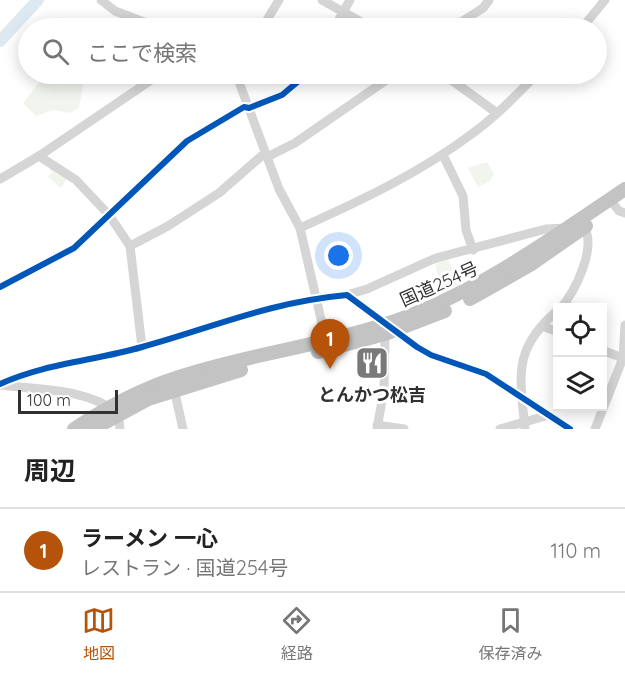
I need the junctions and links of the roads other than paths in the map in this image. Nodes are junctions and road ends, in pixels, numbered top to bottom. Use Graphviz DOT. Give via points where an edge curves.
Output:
graph roads {
  1 [pos="101,0"];
  2 [pos="279,0"];
  3 [pos="322,0"];
  4 [pos="350,0"];
  5 [pos="489,0"];
  6 [pos="605,0"];
  7 [pos="343,12"];
  8 [pos="134,18"];
  9 [pos="268,18"];
  10 [pos="340,18"];
  11 [pos="354,18"];
  12 [pos="468,18"];
  13 [pos="590,18"];
  14 [pos="145,84"];
  15 [pos="240,84"];
  16 [pos="295,84"];
  17 [pos="381,84"];
  18 [pos="457,84"];
  19 [pos="527,84"];
  20 [pos="249,108"];
  21 [pos="497,113"];
  22 [pos="266,155"];
  23 [pos="443,155"];
  24 [pos="39,156"];
  25 [pos="0,179"];
  26 [pos="625,189"];
  27 [pos="622,206"];
  28 [pos="109,215"];
  29 [pos="584,227"];
  30 [pos="300,228"];
  31 [pos="566,228"];
  32 [pos="130,246"];
  33 [pos="473,250"];
  34 [pos="0,286"];
  35 [pos="347,295"];
  36 [pos="318,297"];
  37 [pos="564,303"];
  38 [pos="553,315"];
  39 [pos="625,325"];
  40 [pos="542,326"];
  41 [pos="388,330"];
  42 [pos="553,330"];
  43 [pos="326,341"];
  44 [pos="142,347"];
  45 [pos="607,352"];
  46 [pos="624,358"];
  47 [pos="0,385"];
  48 [pos="174,389"];
  49 [pos="520,396"];
  50 [pos="114,410"];
  51 [pos="549,415"];
  52 [pos="525,426"];
  53 [pos="377,427"];
  54 [pos="74,429"];
  55 [pos="93,429"];
  56 [pos="120,429"];
  57 [pos="183,429"];
  58 [pos="404,429"];
  59 [pos="500,429"];
  60 [pos="570,429"];
  61 [pos="595,429"];
  1 -- 8 [label="street"];
  2 -- 9 [label="street"];
  3 -- 7 [label="street"];
  4 -- 7 [label="street"];
  5 -- 12 [label="street"];
  6 -- 13 [label="street"];
  7 -- 10 [label="street"];
  7 -- 11 [label="street"];
  14 -- 24 [label="street"];
  15 -- 20 [label="street"];
  16 -- 20 [label="street" via="282,95"];
  17 -- 22 [label="street" via="295,143"];
  18 -- 21 [label="street"];
  19 -- 21 [label="street"];
  20 -- 22 [label="street"];
  20 -- 28 [label="street" via="219,120 187,141"];
  21 -- 23 [label="street"];
  22 -- 30 [label="street"];
  22 -- 32 [label="street" via="219,193"];
  23 -- 30 [label="street"];
  23 -- 33 [label="street" via="463,196 466,230"];
  24 -- 25 [label="street"];
  24 -- 28 [label="street" via="70,175"];
  26 -- 31 [label="highway, 国道254号"];
  27 -- 29 [label="highway, 国道254号"];
  28 -- 32 [label="street"];
  28 -- 34 [label="street" via="74,248"];
  29 -- 37 [label="street" via="588,236 583,269"];
  29 -- 41 [label="highway, 国道254号" via="499,284 453,307"];
  30 -- 36 [label="street"];
  31 -- 33 [label="street" via="546,229"];
  31 -- 41 [label="highway, 国道254号" via="475,286"];
  32 -- 44 [label="street"];
  33 -- 35 [label="street" via="426,261"];
  35 -- 36 [label="street"];
  35 -- 41 [label="street"];
  36 -- 43 [label="street"];
  36 -- 44 [label="street" via="248,312"];
  38 -- 40 [label="street"];
  39 -- 46 [label="street"];
  40 -- 42 [label="street"];
  40 -- 49 [label="street" via="522,359"];
  41 -- 43 [label="highway, 国道254号"];
  41 -- 48 [label="highway, 国道254号"];
  41 -- 49 [label="street" via="431,355 477,370"];
  41 -- 53 [label="street"];
  43 -- 50 [label="highway, 国道254号" via="201,370 143,391"];
  44 -- 47 [label="street" via="55,364"];
  45 -- 46 [label="street"];
  46 -- 61 [label="street"];
  47 -- 50 [label="street" via="80,395"];
  48 -- 50 [label="highway, 国道254号"];
  48 -- 57 [label="street"];
  49 -- 51 [label="street"];
  49 -- 52 [label="street"];
  50 -- 54 [label="highway"];
  50 -- 55 [label="highway"];
  50 -- 56 [label="street"];
  51 -- 52 [label="street"];
  51 -- 60 [label="street"];
  52 -- 59 [label="street"];
  53 -- 58 [label="street"];
}
